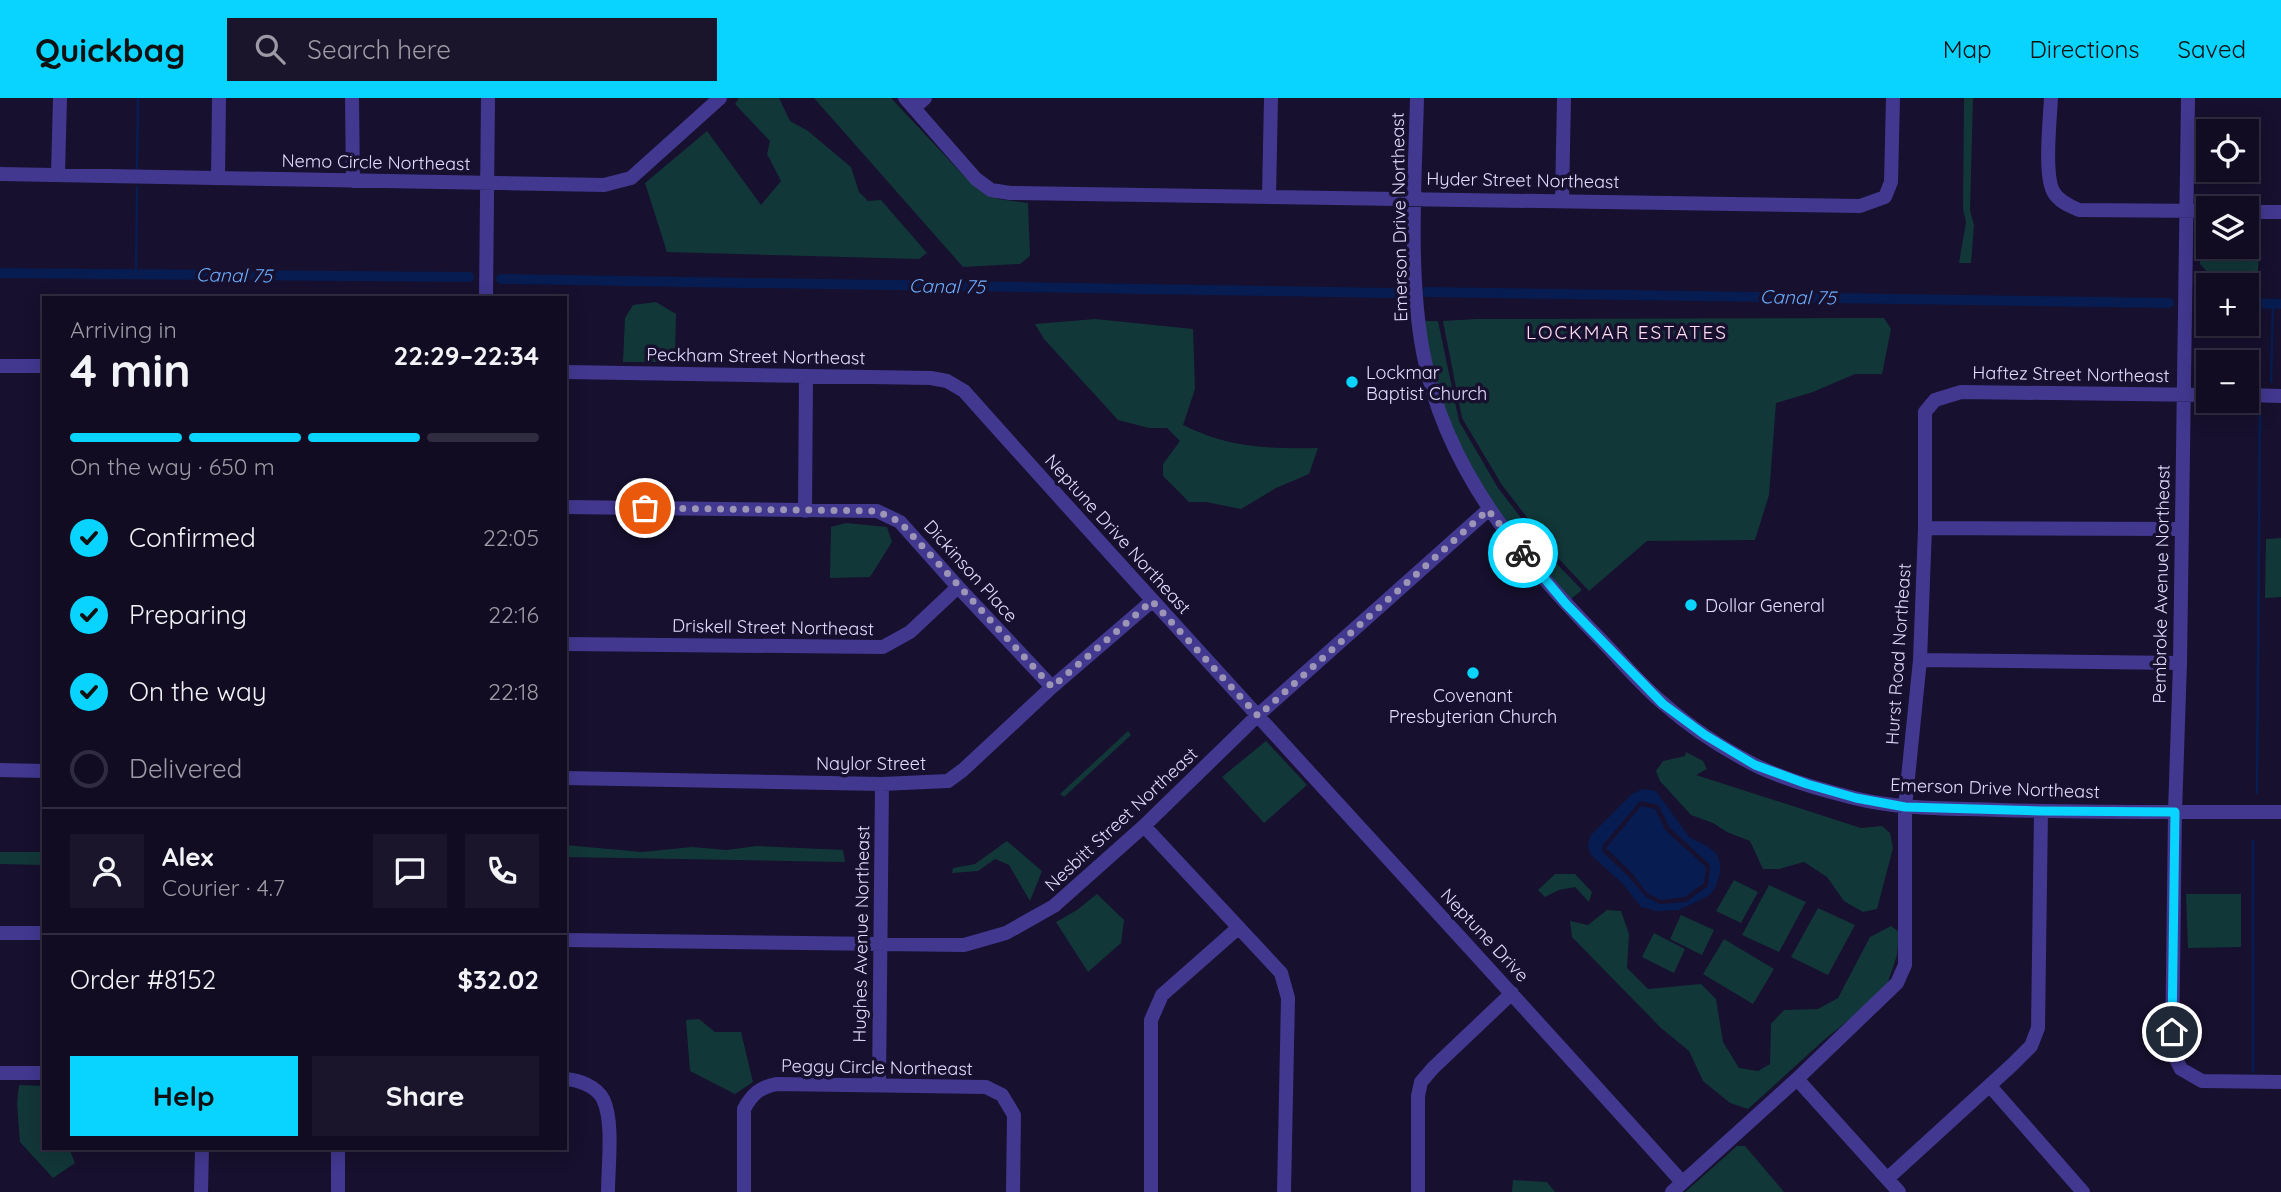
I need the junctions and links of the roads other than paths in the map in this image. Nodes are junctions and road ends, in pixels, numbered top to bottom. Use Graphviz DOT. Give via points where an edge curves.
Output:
graph roads {
  1 [pos="60,98"];
  2 [pos="219,98"];
  3 [pos="352,98"];
  4 [pos="488,98"];
  5 [pos="697,98"];
  6 [pos="720,98"];
  7 [pos="925,98"];
  8 [pos="1271,98"];
  9 [pos="1417,98"];
  10 [pos="1564,98"];
  11 [pos="1893,98"];
  12 [pos="2051,98"];
  13 [pos="2188,98"];
  14 [pos="909,103"];
  15 [pos="708,110"];
  16 [pos="0,174"];
  17 [pos="58,174"];
  18 [pos="218,178"];
  19 [pos="353,181"];
  20 [pos="487,183"];
  21 [pos="1269,196"];
  22 [pos="1415,198"];
  23 [pos="1562,200"];
  24 [pos="2186,211"];
  25 [pos="2196,211"];
  26 [pos="2259,212"];
  27 [pos="2281,212"];
  28 [pos="486,296"];
  29 [pos="0,366"];
  30 [pos="42,366"];
  31 [pos="567,373"];
  32 [pos="806,377"];
  33 [pos="947,381"];
  34 [pos="2183,395"];
  35 [pos="2196,395"];
  36 [pos="2259,395"];
  37 [pos="2281,396"];
  38 [pos="1935,400"];
  39 [pos="567,507"];
  40 [pos="1488,510"];
  41 [pos="805,511"];
  42 [pos="1925,528"];
  43 [pos="2181,529"];
  44 [pos="958,587"];
  45 [pos="1152,601"];
  46 [pos="567,644"];
  47 [pos="1920,660"];
  48 [pos="2180,663"];
  49 [pos="1052,687"];
  50 [pos="1258,716"];
  51 [pos="0,770"];
  52 [pos="42,771"];
  53 [pos="567,778"];
  54 [pos="882,784"];
  55 [pos="1905,807"];
  56 [pos="2042,811"];
  57 [pos="2175,812"];
  58 [pos="2281,812"];
  59 [pos="1144,826"];
  60 [pos="1238,928"];
  61 [pos="0,933"];
  62 [pos="42,933"];
  63 [pos="567,940"];
  64 [pos="882,944"];
  65 [pos="1512,993"];
  66 [pos="0,1073"];
  67 [pos="42,1073"];
  68 [pos="567,1079"];
  69 [pos="1797,1079"];
  70 [pos="2281,1083"];
  71 [pos="879,1085"];
  72 [pos="1990,1086"];
  73 [pos="202,1150"];
  74 [pos="338,1150"];
  75 [pos="1888,1178"];
  76 [pos="1677,1187"];
  77 [pos="201,1192"];
  78 [pos="338,1192"];
  79 [pos="608,1192"];
  80 [pos="744,1192"];
  81 [pos="1013,1192"];
  82 [pos="1151,1192"];
  83 [pos="1284,1192"];
  84 [pos="1418,1192"];
  85 [pos="1899,1192"];
  86 [pos="2083,1192"];
  1 -- 17 [label="street"];
  2 -- 18 [label="street"];
  3 -- 19 [label="street"];
  4 -- 20 [label="street"];
  5 -- 15 [label="street"];
  6 -- 15 [label="street, Nemo Circle Northeast"];
  7 -- 14 [label="street"];
  8 -- 21 [label="street"];
  9 -- 22 [label="street, Emerson Drive Northeast"];
  10 -- 23 [label="street"];
  11 -- 23 [label="street, Hyder Street Northeast" via="1892,182 1885,197 1864,206"];
  12 -- 24 [label="street" via="2049,172 2053,191 2064,203 2078,210"];
  13 -- 24 [label="street, Pembroke Avenue Northeast"];
  14 -- 21 [label="street, Hyder Street Northeast" via="975,179 991,190"];
  15 -- 20 [label="street, Nemo Circle Northeast" via="631,178 604,185"];
  16 -- 17 [label="street, Nemo Circle Northeast"];
  17 -- 18 [label="street, Nemo Circle Northeast"];
  18 -- 19 [label="street, Nemo Circle Northeast"];
  19 -- 20 [label="street, Nemo Circle Northeast"];
  20 -- 28 [label="street"];
  21 -- 22 [label="street, Hyder Street Northeast"];
  22 -- 23 [label="street, Hyder Street Northeast"];
  22 -- 40 [label="street, Emerson Drive Northeast" via="1415,299 1423,354 1457,454"];
  24 -- 25 [label="street"];
  24 -- 34 [label="street, Pembroke Avenue Northeast"];
  26 -- 27 [label="street"];
  29 -- 30 [label="street"];
  31 -- 32 [label="street, Peckham Street Northeast"];
  32 -- 33 [label="street, Peckham Street Northeast"];
  32 -- 41 [label="street"];
  33 -- 45 [label="street, Neptune Drive Northeast" via="964,391"];
  34 -- 35 [label="street, Haftez Street Northeast"];
  34 -- 38 [label="street, Haftez Street Northeast" via="1961,392"];
  34 -- 43 [label="street, Pembroke Avenue Northeast"];
  36 -- 37 [label="street"];
  38 -- 42 [label="street, Hurst Road Northeast" via="1925,412"];
  39 -- 41 [label="street, Dickinson Place"];
  40 -- 50 [label="street, Nesbitt Street Northeast"];
  40 -- 55 [label="street, Emerson Drive Northeast" via="1566,604 1663,704 1705,735 1755,765 1807,784"];
  41 -- 44 [label="street, Dickinson Place" via="877,511 900,522"];
  42 -- 43 [label="street"];
  42 -- 47 [label="street, Hurst Road Northeast"];
  43 -- 48 [label="street, Pembroke Avenue Northeast"];
  44 -- 46 [label="street, Driskell Street Northeast" via="910,632 883,647"];
  44 -- 49 [label="street, Dickinson Place"];
  45 -- 49 [label="street, Naylor Street"];
  45 -- 50 [label="street, Neptune Drive Northeast"];
  47 -- 48 [label="street"];
  47 -- 55 [label="street, Hurst Road Northeast"];
  48 -- 57 [label="street, Pembroke Avenue Northeast"];
  49 -- 54 [label="street, Naylor Street" via="948,781"];
  50 -- 59 [label="street, Nesbitt Street Northeast"];
  50 -- 65 [label="street, Neptune Drive"];
  51 -- 52 [label="street"];
  53 -- 54 [label="street, Naylor Street"];
  54 -- 64 [label="street, Hughes Avenue Northeast"];
  55 -- 56 [label="street, Emerson Drive Northeast"];
  55 -- 69 [label="street, Hurst Road Northeast" via="1905,965 1897,983"];
  56 -- 57 [label="street, Emerson Drive Northeast"];
  56 -- 72 [label="street" via="2038,1028 2031,1046"];
  57 -- 58 [label="street, Emerson Drive Northeast"];
  57 -- 70 [label="street, Pembroke Avenue Northeast" via="2172,1051 2181,1069 2202,1081"];
  59 -- 60 [label="street"];
  59 -- 64 [label="street, Nesbitt Street Northeast" via="1054,906 1006,933 964,945"];
  60 -- 82 [label="street" via="1162,995 1151,1020"];
  60 -- 83 [label="street" via="1281,973 1288,998"];
  61 -- 62 [label="street"];
  63 -- 64 [label="street, Nesbitt Street Northeast"];
  64 -- 71 [label="street, Hughes Avenue Northeast"];
  65 -- 76 [label="street, Neptune Drive"];
  65 -- 84 [label="street" via="1421,1082"];
  66 -- 67 [label="street"];
  68 -- 79 [label="street" via="588,1084 602,1098 608,1120"];
  69 -- 75 [label="street"];
  69 -- 76 [label="street, Hurst Road Northeast"];
  71 -- 80 [label="street, Peggy Circle Northeast" via="763,1087 744,1109"];
  71 -- 81 [label="street, Peggy Circle Northeast" via="986,1087 1002,1095 1014,1115"];
  72 -- 75 [label="street"];
  72 -- 86 [label="street"];
  73 -- 77 [label="street"];
  74 -- 78 [label="street"];
  75 -- 85 [label="street"];
}
